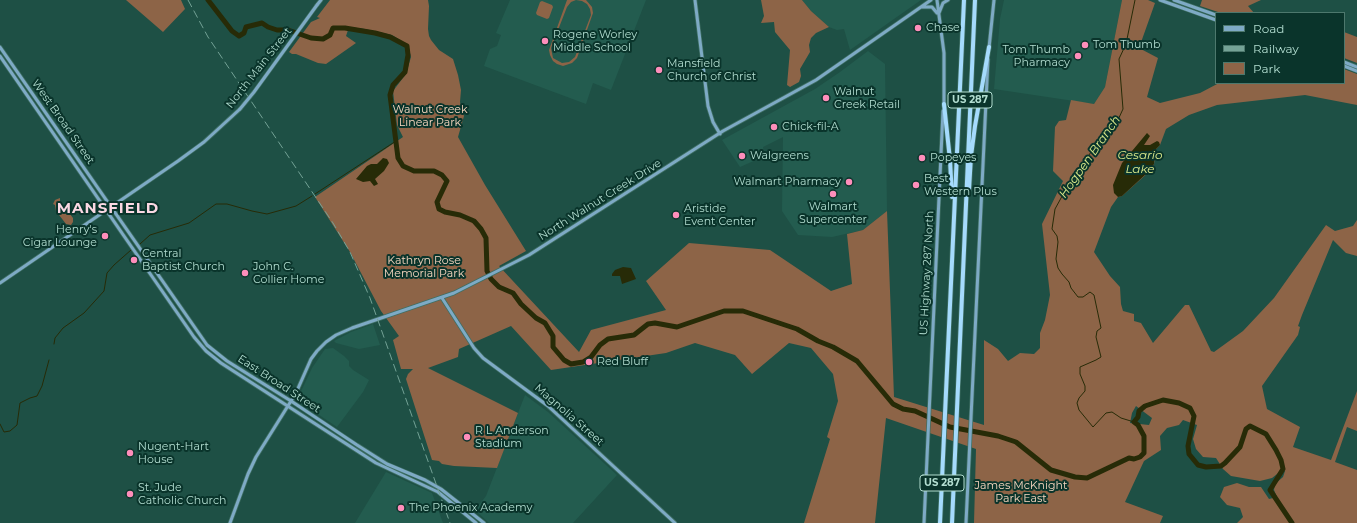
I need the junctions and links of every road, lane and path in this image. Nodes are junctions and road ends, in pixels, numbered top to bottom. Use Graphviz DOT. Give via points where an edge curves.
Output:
graph roads {
  1 [pos="321,0"];
  2 [pos="695,0"];
  3 [pos="931,0"];
  4 [pos="937,0"];
  5 [pos="948,0"];
  6 [pos="964,0"];
  7 [pos="976,0"];
  8 [pos="994,0"];
  9 [pos="1160,0"];
  10 [pos="1174,0"];
  11 [pos="920,7"];
  12 [pos="1215,14"];
  13 [pos="938,15"];
  14 [pos="1215,20"];
  15 [pos="0,47"];
  16 [pos="989,47"];
  17 [pos="0,56"];
  18 [pos="1345,62"];
  19 [pos="1345,66"];
  20 [pos="1357,67"];
  21 [pos="1357,71"];
  22 [pos="21,78"];
  23 [pos="17,80"];
  24 [pos="944,104"];
  25 [pos="46,113"];
  26 [pos="42,116"];
  27 [pos="720,134"];
  28 [pos="87,174"];
  29 [pos="84,177"];
  30 [pos="966,200"];
  31 [pos="954,202"];
  32 [pos="111,207"];
  33 [pos="106,210"];
  34 [pos="131,237"];
  35 [pos="128,240"];
  36 [pos="143,254"];
  37 [pos="139,256"];
  38 [pos="0,283"];
  39 [pos="442,298"];
  40 [pos="291,401"];
  41 [pos="288,406"];
  42 [pos="328,426"];
  43 [pos="326,430"];
  44 [pos="425,480"];
  45 [pos="424,485"];
  46 [pos="456,499"];
  47 [pos="453,503"];
  48 [pos="470,511"];
  49 [pos="466,515"];
  50 [pos="230,523"];
  51 [pos="476,523"];
  52 [pos="484,523"];
  53 [pos="675,523"];
  54 [pos="924,523"];
  55 [pos="940,523"];
  56 [pos="952,523"];
  57 [pos="966,523"];
  1 -- 32 [label="main road, North Main Street, bridge" via="240,109 204,142"];
  2 -- 27 [label="main road" via="708,106"];
  3 -- 11 [label="main road, North Walnut Creek Drive"];
  4 -- 13 [label="main road, US Highway 287 North"];
  5 -- 13 [label="main road" via="941,6"];
  6 -- 31 [label="highway, US 287"];
  7 -- 30 [label="highway, US 287"];
  8 -- 16 [label="main road"];
  9 -- 14 [label="main road"];
  10 -- 12 [label="main road"];
  11 -- 13 [label="main road" via="932,7"];
  11 -- 27 [label="main road, North Walnut Creek Drive" via="821,77"];
  13 -- 24 [label="main road, US Highway 287 North" via="944,53"];
  15 -- 22 [label="main road, West Broad Street"];
  16 -- 30 [label="highway"];
  16 -- 57 [label="main road"];
  17 -- 23 [label="main road, West Broad Street"];
  18 -- 20 [label="main road"];
  19 -- 21 [label="main road"];
  22 -- 23 [label="main road"];
  22 -- 25 [label="main road, West Broad Street"];
  23 -- 26 [label="main road, West Broad Street"];
  24 -- 31 [label="highway"];
  24 -- 54 [label="main road, US Highway 287 North"];
  25 -- 26 [label="main road"];
  25 -- 28 [label="main road, West Broad Street"];
  26 -- 29 [label="main road, West Broad Street"];
  27 -- 39 [label="main road, North Walnut Creek Drive" via="546,245"];
  28 -- 29 [label="main road"];
  28 -- 32 [label="main road, West Broad Street"];
  29 -- 33 [label="main road, West Broad Street"];
  30 -- 56 [label="highway, US 287"];
  31 -- 55 [label="highway, US 287"];
  32 -- 33 [label="main road, North Main Street"];
  32 -- 34 [label="main road, East Broad Street"];
  33 -- 35 [label="main road, East Broad Street"];
  33 -- 38 [label="main road, North Main Street"];
  34 -- 35 [label="main road"];
  34 -- 36 [label="main road, East Broad Street"];
  35 -- 37 [label="main road, East Broad Street"];
  36 -- 37 [label="main road"];
  36 -- 40 [label="main road, East Broad Street" via="207,345 227,361"];
  37 -- 41 [label="main road, East Broad Street" via="206,351"];
  39 -- 40 [label="main road, North Walnut Creek Drive" via="332,337 311,359"];
  39 -- 53 [label="main road, Magnolia Street" via="479,353 548,406"];
  40 -- 41 [label="main road, North Walnut Creek Drive"];
  40 -- 42 [label="main road, East Broad Street"];
  41 -- 43 [label="main road, East Broad Street"];
  41 -- 50 [label="main road, North Walnut Creek Drive" via="256,457"];
  42 -- 43 [label="main road"];
  42 -- 44 [label="main road, East Broad Street" via="387,464"];
  43 -- 45 [label="main road, East Broad Street" via="376,463"];
  44 -- 45 [label="main road"];
  44 -- 46 [label="main road, East Broad Street"];
  45 -- 47 [label="main road, East Broad Street"];
  46 -- 47 [label="main road"];
  46 -- 48 [label="main road, East Broad Street"];
  47 -- 49 [label="main road, East Broad Street"];
  48 -- 49 [label="main road"];
  48 -- 52 [label="main road, East Broad Street"];
  49 -- 51 [label="main road, East Broad Street"];
}
